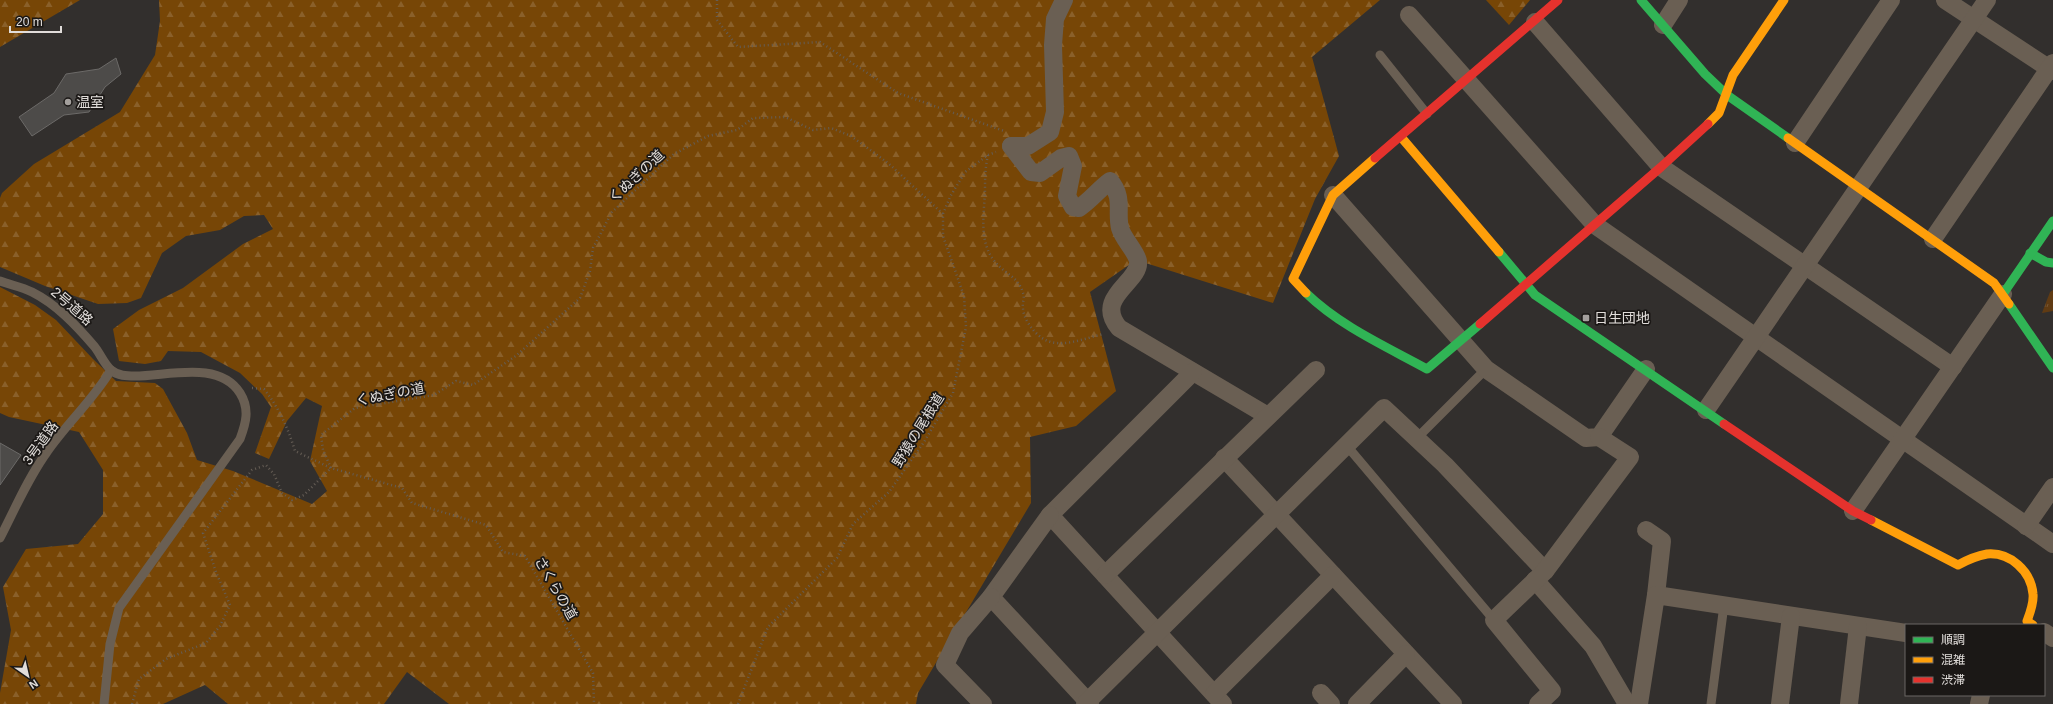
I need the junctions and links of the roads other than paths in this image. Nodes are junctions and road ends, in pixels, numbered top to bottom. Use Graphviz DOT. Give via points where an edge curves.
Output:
graph roads {
  1 [pos="1064,0"];
  2 [pos="1558,0"];
  3 [pos="1641,0"];
  4 [pos="1679,0"];
  5 [pos="1784,0"];
  6 [pos="1891,0"];
  7 [pos="1945,0"];
  8 [pos="1987,0"];
  9 [pos="1409,15"];
  10 [pos="1974,19"];
  11 [pos="1535,22"];
  12 [pos="1663,25"];
  13 [pos="1380,55"];
  14 [pos="2052,67"];
  15 [pos="1467,80"];
  16 [pos="1727,95"];
  17 [pos="1428,114"];
  18 [pos="1401,137"];
  19 [pos="1795,143"];
  20 [pos="1661,167"];
  21 [pos="1858,187"];
  22 [pos="1333,195"];
  23 [pos="2053,221"];
  24 [pos="1595,225"];
  25 [pos="1933,238"];
  26 [pos="2030,253"];
  27 [pos="2053,263"];
  28 [pos="1804,266"];
  29 [pos="0,281"];
  30 [pos="1526,284"];
  31 [pos="2002,294"];
  32 [pos="1754,338"];
  33 [pos="1459,340"];
  34 [pos="1953,367"];
  35 [pos="2053,368"];
  36 [pos="1646,369"];
  37 [pos="111,370"];
  38 [pos="1316,370"];
  39 [pos="1486,370"];
  40 [pos="1193,372"];
  41 [pos="1706,410"];
  42 [pos="1268,416"];
  43 [pos="1599,437"];
  44 [pos="1417,438"];
  45 [pos="1903,439"];
  46 [pos="1347,446"];
  47 [pos="1224,458"];
  48 [pos="2053,487"];
  49 [pos="1853,511"];
  50 [pos="1050,515"];
  51 [pos="1277,515"];
  52 [pos="2026,526"];
  53 [pos="1646,530"];
  54 [pos="0,538"];
  55 [pos="2053,544"];
  56 [pos="1105,574"];
  57 [pos="1333,575"];
  58 [pos="1540,576"];
  59 [pos="1656,595"];
  60 [pos="991,597"];
  61 [pos="1724,605"];
  62 [pos="1791,616"];
  63 [pos="1494,620"];
  64 [pos="2032,624"];
  65 [pos="1858,626"];
  66 [pos="1158,632"];
  67 [pos="1905,633"];
  68 [pos="1406,654"];
  69 [pos="1218,699"];
  70 [pos="1088,703"];
  71 [pos="104,704"];
  72 [pos="983,704"];
  73 [pos="1357,704"];
  74 [pos="1453,704"];
  75 [pos="1538,704"];
  76 [pos="1626,704"];
  77 [pos="1639,704"];
  78 [pos="1711,704"];
  79 [pos="1780,704"];
  80 [pos="1849,704"];
  1 -- 40 [label="street" via="1055,19 1055,112 1050,132 1028,146 1009,139 1031,172 1040,173 1061,158 1069,156 1073,166 1067,196 1073,207 1080,208 1086,204 1110,181 1115,187 1120,210 1120,228 1138,261 1136,268 1114,299 1112,320 1119,328"];
  2 -- 11 [label="street"];
  3 -- 12 [label="street"];
  4 -- 12 [label="street"];
  5 -- 16 [label="street" via="1733,75"];
  6 -- 19 [label="street"];
  7 -- 10 [label="street"];
  8 -- 10 [label="street"];
  9 -- 15 [label="street"];
  10 -- 14 [label="street"];
  10 -- 21 [label="street"];
  11 -- 15 [label="street"];
  11 -- 20 [label="street"];
  12 -- 16 [label="street" via="1705,74"];
  13 -- 17 [label="lane"];
  14 -- 25 [label="street"];
  15 -- 17 [label="street"];
  15 -- 24 [label="street"];
  16 -- 19 [label="street"];
  16 -- 20 [label="street" via="1719,113"];
  17 -- 18 [label="street"];
  18 -- 22 [label="street"];
  18 -- 30 [label="street"];
  19 -- 21 [label="street"];
  20 -- 24 [label="street"];
  20 -- 28 [label="street"];
  21 -- 25 [label="street"];
  21 -- 28 [label="street"];
  22 -- 33 [label="street"];
  22 -- 33 [label="street" via="1292,279 1304,293 1348,327 1427,369"];
  23 -- 26 [label="street"];
  24 -- 30 [label="street"];
  24 -- 32 [label="street"];
  25 -- 31 [label="street" via="1984,274"];
  26 -- 27 [label="street"];
  26 -- 31 [label="street"];
  28 -- 32 [label="street"];
  28 -- 34 [label="street"];
  29 -- 37 [label="lane, 2号道路" via="30,292 56,309 95,347"];
  30 -- 33 [label="street"];
  30 -- 36 [label="street" via="1535,295"];
  31 -- 34 [label="street"];
  31 -- 35 [label="street"];
  32 -- 41 [label="street"];
  32 -- 45 [label="street"];
  33 -- 39 [label="street"];
  34 -- 45 [label="street"];
  36 -- 41 [label="street"];
  36 -- 43 [label="street"];
  37 -- 54 [label="lane, 3号道路" via="98,392 47,452"];
  37 -- 71 [label="lane" via="120,375 131,376 208,373 224,378 237,388 245,401 247,421 240,439 119,608 110,644"];
  38 -- 42 [label="street"];
  39 -- 43 [label="street" via="1586,438"];
  39 -- 44 [label="lane"];
  40 -- 42 [label="street"];
  40 -- 50 [label="street"];
  41 -- 49 [label="street"];
  42 -- 47 [label="street"];
  43 -- 58 [label="street" via="1630,457"];
  44 -- 46 [label="street" via="1384,408"];
  44 -- 58 [label="street"];
  45 -- 49 [label="street"];
  45 -- 52 [label="street"];
  46 -- 51 [label="street"];
  46 -- 63 [label="lane"];
  47 -- 51 [label="street"];
  47 -- 56 [label="street"];
  48 -- 52 [label="street"];
  49 -- 64 [label="street" via="1958,566 1978,556 1994,554 2009,557 2021,566 2030,580 2033,594 2027,621"];
  50 -- 56 [label="street"];
  50 -- 60 [label="street"];
  51 -- 57 [label="street"];
  51 -- 66 [label="street"];
  52 -- 55 [label="street"];
  53 -- 59 [label="street" via="1662,541"];
  56 -- 66 [label="street"];
  57 -- 68 [label="street"];
  57 -- 69 [label="street"];
  58 -- 63 [label="street"];
  58 -- 76 [label="street" via="1593,646"];
  59 -- 61 [label="street"];
  59 -- 77 [label="street"];
  60 -- 70 [label="street"];
  60 -- 72 [label="street" via="960,634 946,665"];
  61 -- 62 [label="street"];
  61 -- 78 [label="lane"];
  62 -- 65 [label="street"];
  62 -- 79 [label="street"];
  63 -- 75 [label="street" via="1552,691"];
  65 -- 67 [label="street"];
  65 -- 80 [label="street"];
  66 -- 69 [label="street"];
  66 -- 70 [label="street"];
  68 -- 73 [label="street"];
  68 -- 74 [label="street"];
}
